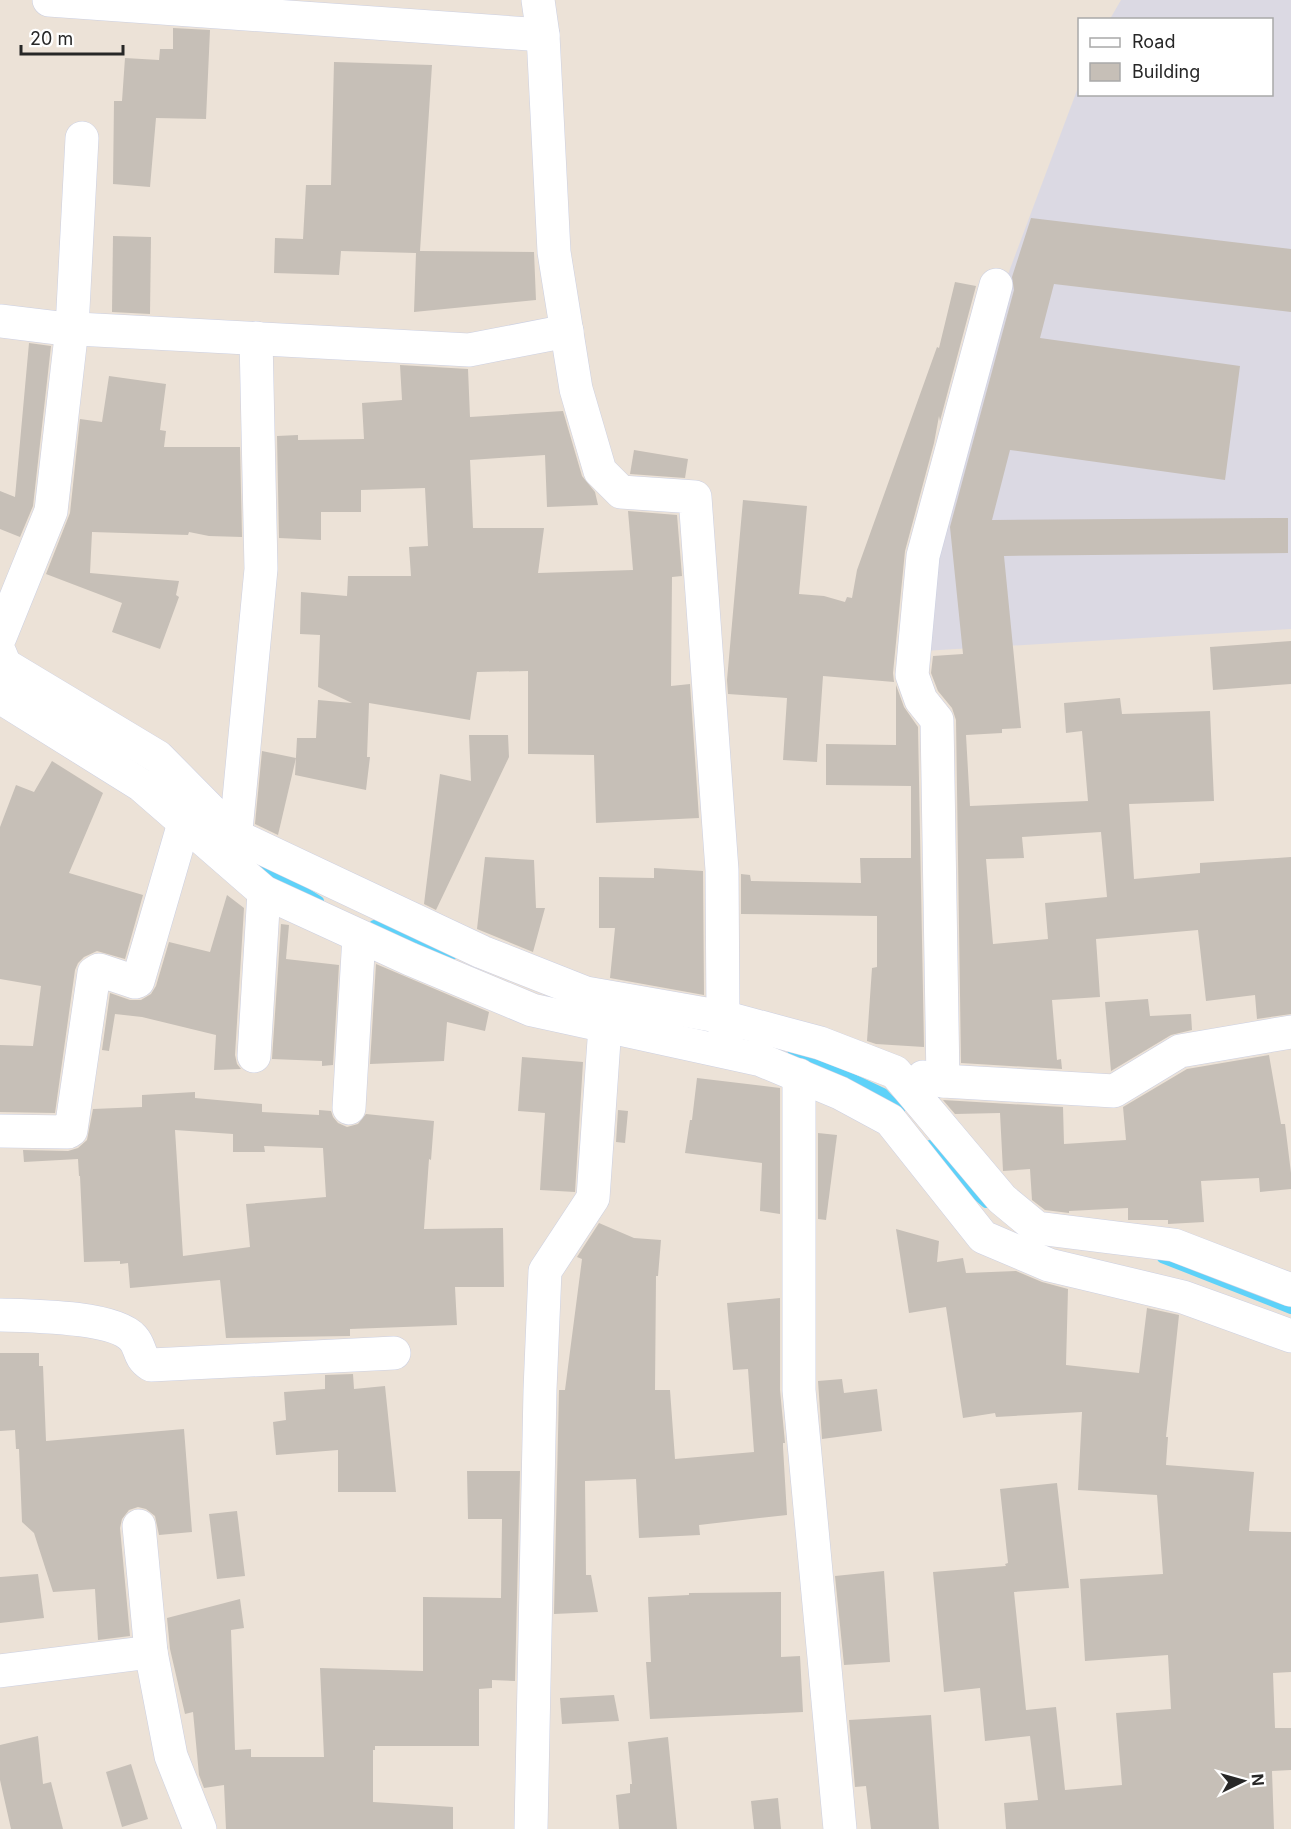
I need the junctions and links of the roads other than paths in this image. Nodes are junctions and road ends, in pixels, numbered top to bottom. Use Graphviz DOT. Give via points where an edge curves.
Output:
graph roads {
  1 [pos="49,0"];
  2 [pos="538,0"];
  3 [pos="543,35"];
  4 [pos="82,138"];
  5 [pos="996,285"];
  6 [pos="0,321"];
  7 [pos="72,328"];
  8 [pos="567,331"];
  9 [pos="256,338"];
  10 [pos="0,637"];
  11 [pos="0,653"];
  12 [pos="0,697"];
  13 [pos="184,823"];
  14 [pos="234,850"];
  15 [pos="304,869"];
  16 [pos="264,892"];
  17 [pos="373,901"];
  18 [pos="296,907"];
  19 [pos="365,938"];
  20 [pos="605,1026"];
  21 [pos="1291,1032"];
  22 [pos="725,1036"];
  23 [pos="254,1056"];
  24 [pos="895,1072"];
  25 [pos="799,1076"];
  26 [pos="943,1081"];
  27 [pos="349,1108"];
  28 [pos="0,1131"];
  29 [pos="1291,1290"];
  30 [pos="0,1315"];
  31 [pos="1291,1336"];
  32 [pos="394,1353"];
  33 [pos="139,1526"];
  34 [pos="151,1652"];
  35 [pos="0,1671"];
  36 [pos="200,1829"];
  37 [pos="531,1829"];
  38 [pos="840,1829"];
  1 -- 3 [label="street"];
  2 -- 3 [label="street"];
  3 -- 8 [label="street" via="554,252"];
  4 -- 7 [label="street"];
  5 -- 26 [label="street" via="923,556 912,675 921,700 937,720"];
  6 -- 7 [label="street"];
  7 -- 9 [label="street"];
  7 -- 10 [label="street" via="51,511"];
  8 -- 9 [label="street" via="469,350"];
  8 -- 22 [label="street" via="576,389 600,471 621,492 696,497 722,870"];
  9 -- 14 [label="street" via="261,569"];
  11 -- 14 [label="street" via="5,665 158,757"];
  12 -- 13 [label="street" via="141,785"];
  13 -- 14 [label="street"];
  13 -- 28 [label="street" via="138,981 99,970 94,973 71,1130"];
  14 -- 15 [label="street"];
  14 -- 16 [label="street"];
  15 -- 17 [label="street"];
  15 -- 18 [label="street"];
  16 -- 18 [label="street"];
  16 -- 23 [label="street"];
  17 -- 19 [label="street"];
  17 -- 22 [label="street" via="482,952 586,993"];
  18 -- 19 [label="street"];
  19 -- 20 [label="street" via="532,1010"];
  19 -- 27 [label="street"];
  20 -- 22 [label="street"];
  20 -- 37 [label="street" via="593,1198 545,1271"];
  21 -- 26 [label="street" via="1180,1051 1114,1091"];
  22 -- 24 [label="street" via="820,1043"];
  22 -- 25 [label="street" via="761,1060"];
  24 -- 26 [label="street"];
  24 -- 29 [label="street" via="1002,1199 1037,1228 1174,1245"];
  25 -- 31 [label="street" via="890,1120 983,1237 1050,1265 1184,1297"];
  25 -- 38 [label="street" via="799,1390"];
  30 -- 32 [label="street" via="50,1316 110,1325 133,1338 143,1360 151,1365"];
  33 -- 34 [label="street"];
  34 -- 35 [label="street"];
  34 -- 36 [label="street" via="171,1756"];
}
